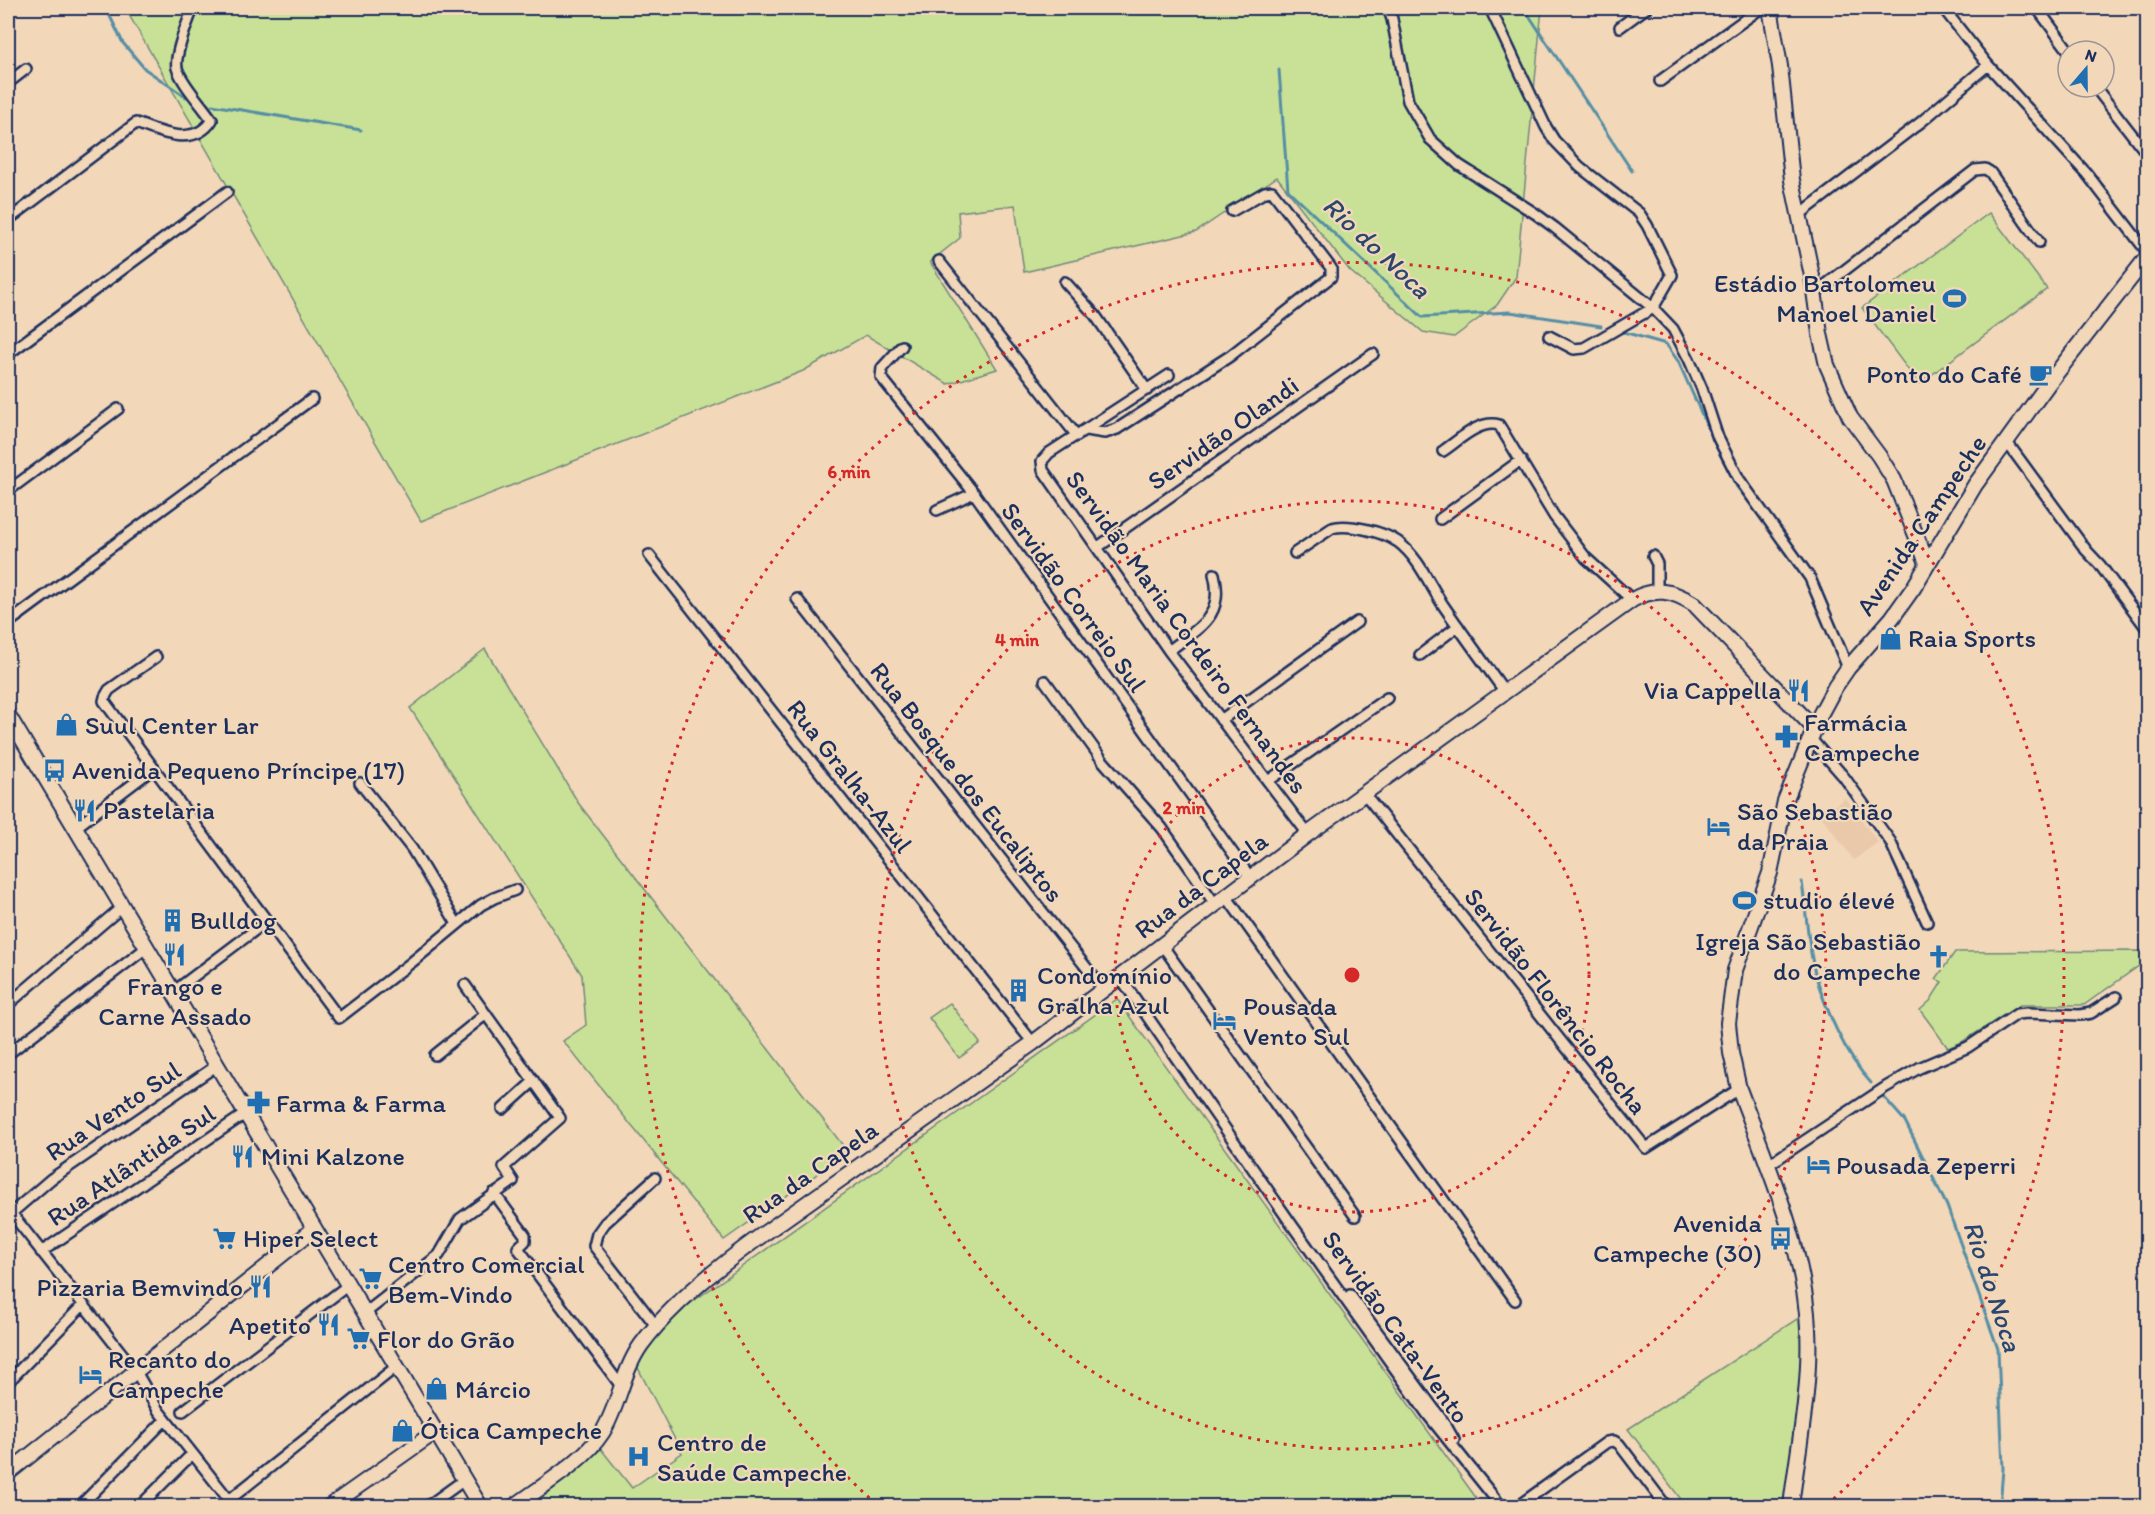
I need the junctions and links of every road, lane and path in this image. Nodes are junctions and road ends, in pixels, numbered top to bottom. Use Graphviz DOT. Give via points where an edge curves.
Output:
graph roads {
  1 [pos="193,8"];
  2 [pos="1388,8"];
  3 [pos="1490,8"];
  4 [pos="1646,8"];
  5 [pos="1761,8"];
  6 [pos="1770,8"];
  7 [pos="1943,8"];
  8 [pos="2037,8"];
  9 [pos="1620,27"];
  10 [pos="2060,39"];
  11 [pos="1988,65"];
  12 [pos="26,69"];
  13 [pos="1659,81"];
  14 [pos="8,83"];
  15 [pos="2104,99"];
  16 [pos="2148,155"];
  17 [pos="227,192"];
  18 [pos="1232,211"];
  19 [pos="1799,215"];
  20 [pos="8,220"];
  21 [pos="2039,242"];
  22 [pos="2148,255"];
  23 [pos="939,261"];
  24 [pos="1065,282"];
  25 [pos="1815,293"];
  26 [pos="1653,308"];
  27 [pos="1549,336"];
  28 [pos="902,346"];
  29 [pos="8,354"];
  30 [pos="1373,354"];
  31 [pos="1169,375"];
  32 [pos="1147,390"];
  33 [pos="312,399"];
  34 [pos="118,409"];
  35 [pos="1086,430"];
  36 [pos="1077,436"];
  37 [pos="2007,441"];
  38 [pos="1443,451"];
  39 [pos="1521,460"];
  40 [pos="8,491"];
  41 [pos="974,493"];
  42 [pos="937,510"];
  43 [pos="1440,519"];
  44 [pos="1098,547"];
  45 [pos="1295,553"];
  46 [pos="649,555"];
  47 [pos="1653,556"];
  48 [pos="1927,563"];
  49 [pos="1214,574"];
  50 [pos="1657,591"];
  51 [pos="797,599"];
  52 [pos="1632,600"];
  53 [pos="1358,622"];
  54 [pos="8,623"];
  55 [pos="1458,626"];
  56 [pos="2148,630"];
  57 [pos="1169,651"];
  58 [pos="1420,655"];
  59 [pos="156,657"];
  60 [pos="1848,668"];
  61 [pos="1045,681"];
  62 [pos="1505,692"];
  63 [pos="1387,698"];
  64 [pos="8,715"];
  65 [pos="1221,720"];
  66 [pos="1813,734"];
  67 [pos="154,768"];
  68 [pos="1268,781"];
  69 [pos="360,783"];
  70 [pos="1364,793"];
  71 [pos="75,828"];
  72 [pos="1308,834"];
  73 [pos="1250,877"];
  74 [pos="515,891"];
  75 [pos="1220,900"];
  76 [pos="122,907"];
  77 [pos="267,921"];
  78 [pos="1927,922"];
  79 [pos="457,924"];
  80 [pos="1162,945"];
  81 [pos="146,948"];
  82 [pos="1120,977"];
  83 [pos="465,985"];
  84 [pos="1104,990"];
  85 [pos="173,992"];
  86 [pos="2116,997"];
  87 [pos="12,1001"];
  88 [pos="486,1014"];
  89 [pos="1033,1043"];
  90 [pos="8,1054"];
  91 [pos="435,1055"];
  92 [pos="216,1066"];
  93 [pos="534,1081"];
  94 [pos="1739,1089"];
  95 [pos="504,1109"];
  96 [pos="245,1114"];
  97 [pos="1768,1165"];
  98 [pos="655,1178"];
  99 [pos="495,1193"];
  100 [pos="9,1213"];
  101 [pos="1355,1216"];
  102 [pos="314,1229"];
  103 [pos="41,1252"];
  104 [pos="348,1286"];
  105 [pos="1515,1300"];
  106 [pos="83,1305"];
  107 [pos="364,1314"];
  108 [pos="657,1327"];
  109 [pos="396,1367"];
  110 [pos="135,1370"];
  111 [pos="8,1382"];
  112 [pos="621,1386"];
  113 [pos="183,1411"];
  114 [pos="165,1420"];
  115 [pos="435,1432"];
  116 [pos="192,1454"];
  117 [pos="8,1473"];
  118 [pos="464,1480"];
  119 [pos="232,1504"];
  120 [pos="80,1506"];
  121 [pos="140,1506"];
  122 [pos="330,1506"];
  123 [pos="428,1506"];
  124 [pos="480,1506"];
  125 [pos="515,1506"];
  126 [pos="1501,1506"];
  127 [pos="1518,1506"];
  128 [pos="1666,1506"];
  129 [pos="1791,1506"];
  1 -- 20 [label="street" via="177,67 212,120 206,130 191,135 163,134 136,123"];
  2 -- 26 [label="street" via="1408,101 1430,139 1459,165 1536,214"];
  3 -- 26 [label="street" via="1554,140 1580,167 1633,208 1647,225 1672,275"];
  4 -- 9 [label="street"];
  5 -- 13 [label="street"];
  6 -- 19 [label="main road"];
  7 -- 11 [label="street"];
  8 -- 10 [label="street"];
  11 -- 19 [label="street"];
  11 -- 22 [label="street" via="2076,162"];
  12 -- 14 [label="street"];
  15 -- 16 [label="street"];
  17 -- 29 [label="street"];
  18 -- 35 [label="street" via="1272,191 1331,268 1331,277 1230,356 1118,429 1105,433"];
  19 -- 25 [label="main road"];
  21 -- 25 [label="street" via="1990,171 1975,170"];
  22 -- 37 [label="main road, Avenida Campeche"];
  23 -- 36 [label="street"];
  24 -- 32 [label="street" via="1095,315"];
  25 -- 48 [label="main road" via="1821,342 1832,380 1850,417 1894,480"];
  26 -- 27 [label="street" via="1584,348 1574,349"];
  26 -- 60 [label="street" via="1673,329 1683,347 1718,438 1739,479 1815,587"];
  28 -- 41 [label="street, Servidão Correio Sul" via="882,368 881,377"];
  30 -- 44 [label="street, Servidão Olandi"];
  31 -- 32 [label="street, Servidão Maria Cordeiro Fernandes"];
  32 -- 35 [label="street, Servidão Maria Cordeiro Fernandes"];
  33 -- 54 [label="street"];
  34 -- 40 [label="street"];
  35 -- 36 [label="street, Servidão Maria Cordeiro Fernandes"];
  36 -- 44 [label="street, Servidão Maria Cordeiro Fernandes" via="1045,456 1042,465"];
  37 -- 48 [label="main road, Avenida Campeche"];
  37 -- 56 [label="street"];
  38 -- 39 [label="street" via="1482,425 1492,423 1499,425"];
  39 -- 43 [label="street"];
  39 -- 52 [label="street" via="1554,516 1586,558"];
  41 -- 42 [label="street"];
  41 -- 73 [label="street, Servidão Correio Sul"];
  44 -- 57 [label="street, Servidão Maria Cordeiro Fernandes"];
  45 -- 55 [label="street" via="1338,526 1387,536 1417,562"];
  46 -- 89 [label="street, Rua Gralha-Azul"];
  47 -- 50 [label="street" via="1657,564"];
  48 -- 60 [label="main road, Avenida Campeche" via="1892,618"];
  49 -- 57 [label="street" via="1218,587 1216,606 1207,620"];
  50 -- 52 [label="main road, Rua da Capela"];
  50 -- 66 [label="main road" via="1676,594 1694,604"];
  51 -- 84 [label="street, Rua Bosque dos Eucaliptos"];
  52 -- 62 [label="main road, Rua da Capela"];
  53 -- 65 [label="street"];
  55 -- 58 [label="street"];
  55 -- 62 [label="street"];
  57 -- 65 [label="street, Servidão Maria Cordeiro Fernandes"];
  59 -- 67 [label="street" via="109,690 104,701"];
  60 -- 66 [label="main road, Avenida Campeche"];
  61 -- 75 [label="street" via="1103,761"];
  62 -- 70 [label="main road, Rua da Capela"];
  63 -- 68 [label="street"];
  64 -- 71 [label="main road"];
  65 -- 68 [label="street, Servidão Maria Cordeiro Fernandes"];
  66 -- 78 [label="street" via="1890,842"];
  66 -- 94 [label="main road, Avenida Campeche" via="1785,801 1770,873 1735,970 1728,1023"];
  67 -- 71 [label="street"];
  67 -- 77 [label="street"];
  68 -- 72 [label="street, Servidão Maria Cordeiro Fernandes"];
  69 -- 79 [label="street" via="412,849"];
  70 -- 72 [label="main road, Rua da Capela"];
  70 -- 94 [label="street, Servidão Florêncio Rocha" via="1646,1148"];
  71 -- 76 [label="main road"];
  72 -- 73 [label="main road, Rua da Capela"];
  73 -- 75 [label="main road, Rua da Capela"];
  74 -- 79 [label="street" via="487,901"];
  75 -- 80 [label="main road, Rua da Capela"];
  75 -- 105 [label="street"];
  76 -- 81 [label="main road"];
  76 -- 87 [label="street"];
  77 -- 79 [label="street" via="339,1018"];
  77 -- 85 [label="street"];
  80 -- 82 [label="main road, Rua da Capela"];
  80 -- 101 [label="street"];
  81 -- 85 [label="main road"];
  81 -- 90 [label="street"];
  82 -- 84 [label="main road, Rua da Capela"];
  82 -- 126 [label="street, Servidão Cata-Vento" via="1292,1225 1318,1253"];
  83 -- 88 [label="street"];
  84 -- 89 [label="main road, Rua da Capela"];
  85 -- 92 [label="main road"];
  86 -- 97 [label="street" via="2091,1013 2080,1015 2016,1014 1968,1047 1918,1068 1886,1087"];
  88 -- 91 [label="street"];
  88 -- 93 [label="street"];
  89 -- 108 [label="main road, Rua da Capela" via="742,1250"];
  92 -- 96 [label="main road"];
  92 -- 100 [label="street, Rua Vento Sul" via="51,1179"];
  93 -- 95 [label="street"];
  93 -- 99 [label="street" via="560,1118 504,1167 513,1181"];
  94 -- 97 [label="main road, Avenida Campeche"];
  96 -- 102 [label="main road"];
  96 -- 103 [label="street, Rua Atlântida Sul"];
  97 -- 129 [label="main road, Avenida Campeche" via="1791,1236 1808,1328 1807,1379"];
  98 -- 108 [label="street" via="605,1223 594,1246"];
  99 -- 107 [label="street" via="456,1224 440,1255"];
  99 -- 112 [label="street" via="525,1235 518,1248"];
  100 -- 103 [label="street"];
  102 -- 104 [label="main road"];
  102 -- 110 [label="main road"];
  103 -- 106 [label="street"];
  104 -- 107 [label="main road"];
  104 -- 113 [label="street"];
  106 -- 110 [label="street"];
  106 -- 111 [label="street"];
  107 -- 109 [label="main road"];
  108 -- 112 [label="main road, Rua da Capela" via="632,1358"];
  109 -- 115 [label="main road"];
  109 -- 119 [label="street"];
  110 -- 114 [label="street"];
  110 -- 117 [label="main road"];
  112 -- 125 [label="main road, Rua da Capela" via="602,1432 590,1448"];
  114 -- 116 [label="street"];
  114 -- 120 [label="street"];
  115 -- 118 [label="main road"];
  115 -- 122 [label="main road"];
  116 -- 119 [label="street"];
  116 -- 121 [label="street"];
  118 -- 123 [label="street"];
  118 -- 124 [label="main road"];
  127 -- 128 [label="street" via="1607,1442 1614,1441"];
}
